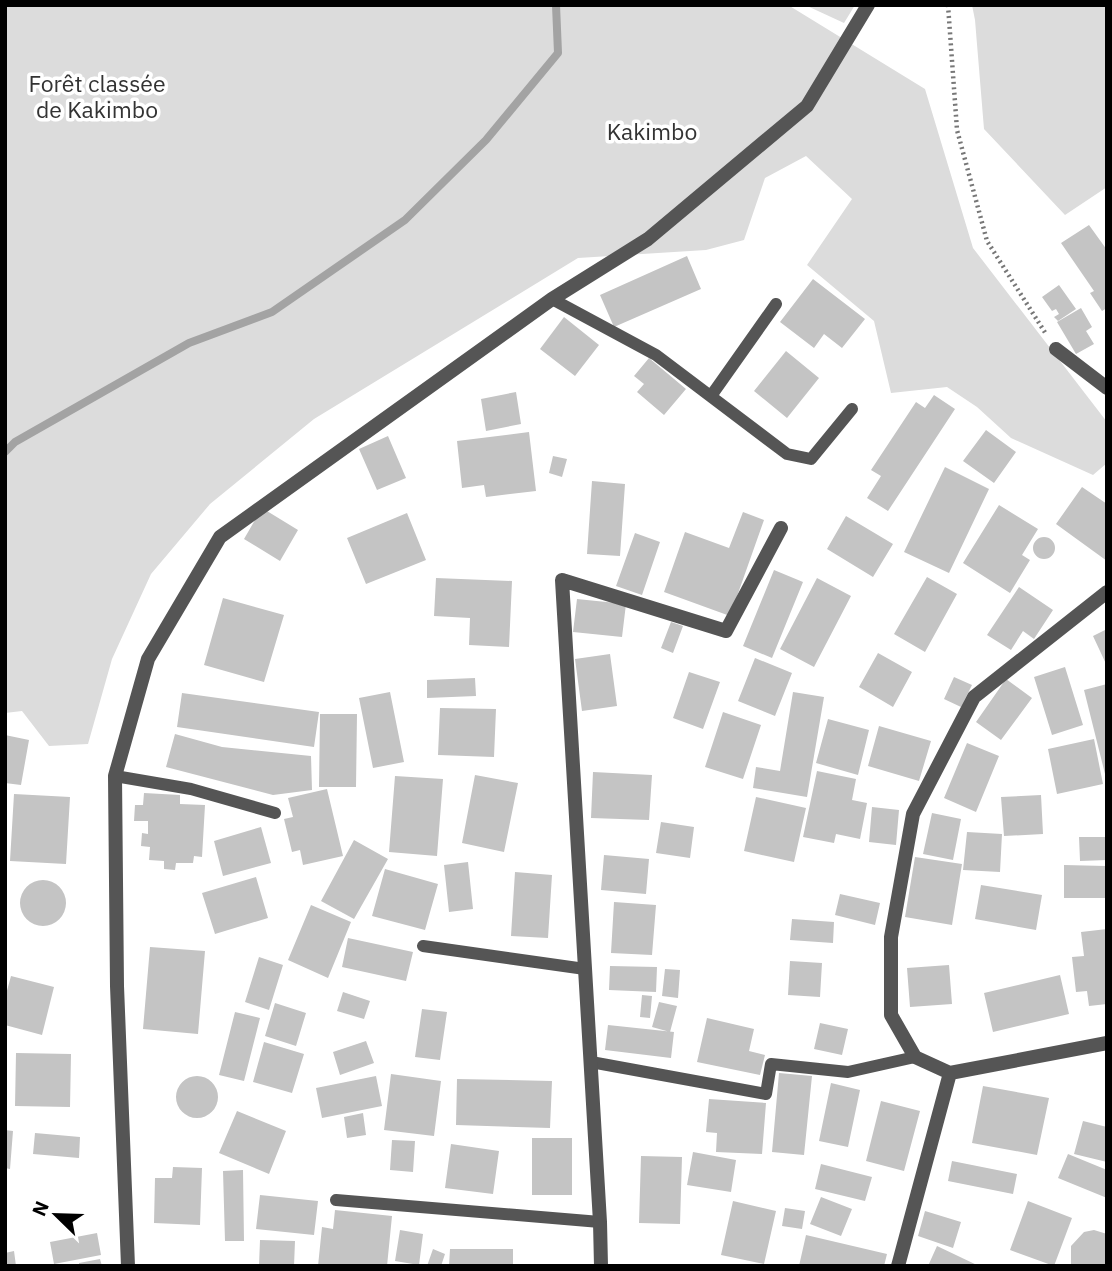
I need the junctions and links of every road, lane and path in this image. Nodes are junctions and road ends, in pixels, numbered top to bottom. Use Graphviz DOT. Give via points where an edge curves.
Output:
graph roads {
  1 [pos="867,5"];
  2 [pos="948,5"];
  3 [pos="552,299"];
  4 [pos="776,304"];
  5 [pos="1056,349"];
  6 [pos="1107,388"];
  7 [pos="711,396"];
  8 [pos="852,408"];
  9 [pos="781,528"];
  10 [pos="1107,592"];
  11 [pos="115,776"];
  12 [pos="275,813"];
  13 [pos="423,946"];
  14 [pos="585,970"];
  15 [pos="1107,1043"];
  16 [pos="915,1057"];
  17 [pos="591,1062"];
  18 [pos="950,1073"];
  19 [pos="336,1200"];
  20 [pos="600,1223"];
  21 [pos="128,1266"];
  22 [pos="601,1266"];
  23 [pos="898,1266"];
  1 -- 3 [label="street" via="807,106 648,239"];
  2 -- 5 [label="path" via="957,130 987,241"];
  3 -- 7 [label="lane" via="656,355"];
  3 -- 11 [label="street" via="220,537 148,659"];
  4 -- 7 [label="lane"];
  5 -- 6 [label="street"];
  7 -- 8 [label="lane" via="787,454 811,459"];
  9 -- 14 [label="street" via="726,631 562,580"];
  10 -- 16 [label="street" via="974,697 914,814 891,937 891,1015"];
  11 -- 12 [label="lane" via="191,789"];
  11 -- 21 [label="street" via="117,986"];
  13 -- 14 [label="lane"];
  14 -- 17 [label="street"];
  15 -- 18 [label="street"];
  16 -- 17 [label="lane" via="848,1072 771,1064 766,1094"];
  16 -- 18 [label="street"];
  17 -- 20 [label="street"];
  18 -- 23 [label="street"];
  19 -- 20 [label="lane"];
  20 -- 22 [label="street"];
}
